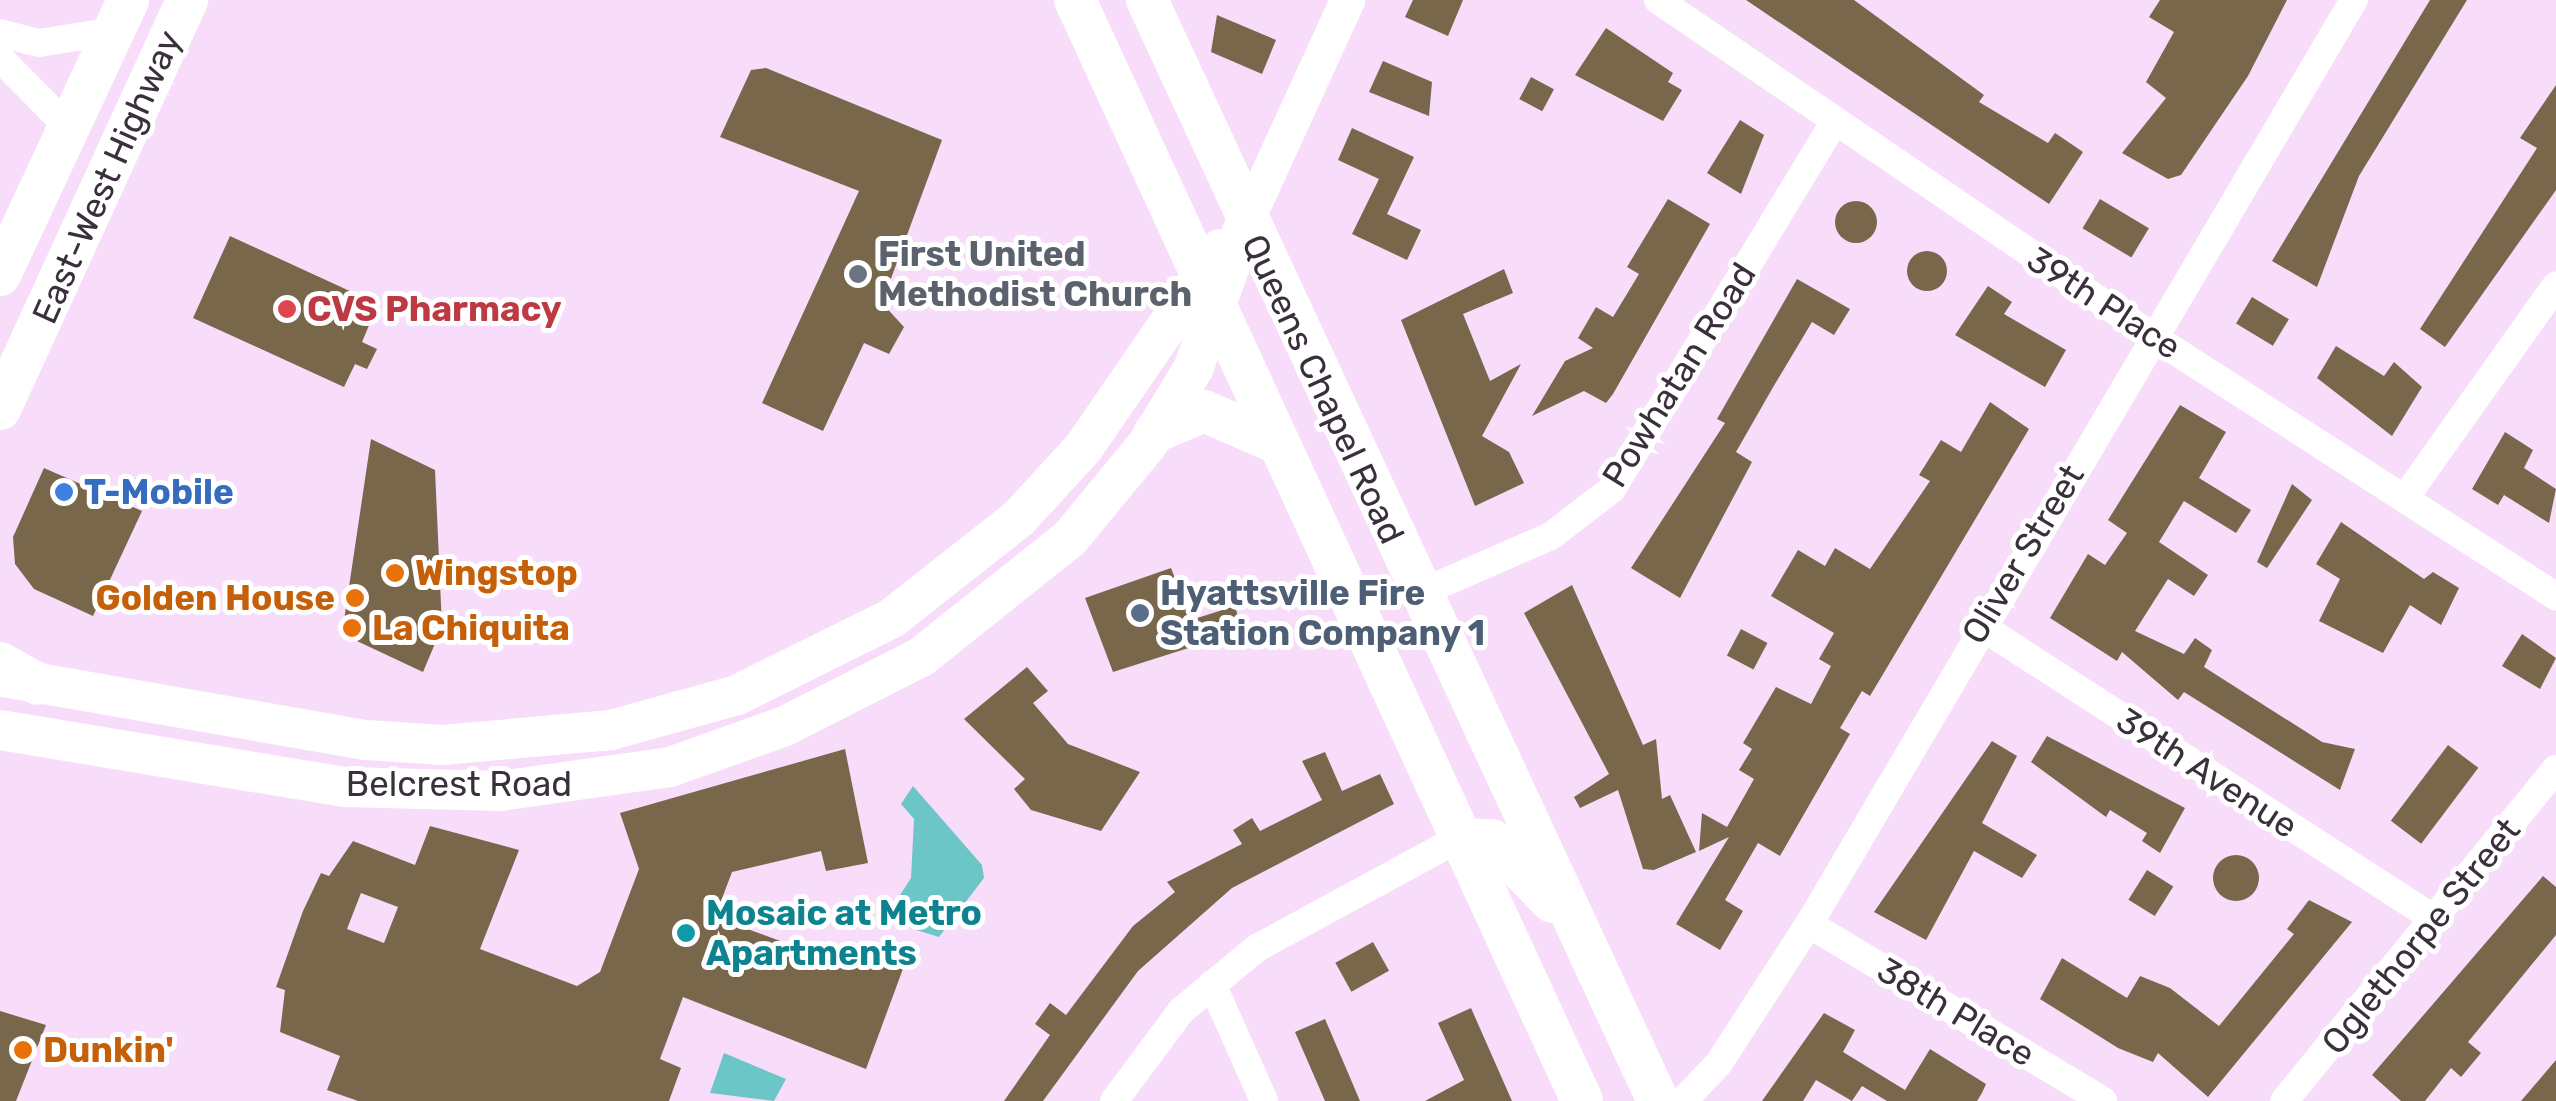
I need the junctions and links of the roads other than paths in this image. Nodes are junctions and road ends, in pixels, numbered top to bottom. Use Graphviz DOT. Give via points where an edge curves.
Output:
graph roads {
  1 [pos="188,0"];
  2 [pos="1075,0"];
  3 [pos="1146,0"];
  4 [pos="1347,0"];
  5 [pos="1658,0"];
  6 [pos="2354,0"];
  7 [pos="121,16"];
  8 [pos="0,33"];
  9 [pos="0,58"];
  10 [pos="1833,124"];
  11 [pos="67,126"];
  12 [pos="1246,222"];
  13 [pos="1195,274"];
  14 [pos="0,275"];
  15 [pos="2556,285"];
  16 [pos="1214,318"];
  17 [pos="2155,338"];
  18 [pos="0,409"];
  19 [pos="1155,432"];
  20 [pos="1273,441"];
  21 [pos="2407,495"];
  22 [pos="1022,581"];
  23 [pos="940,584"];
  24 [pos="1418,594"];
  25 [pos="2556,596"];
  26 [pos="1979,625"];
  27 [pos="0,663"];
  28 [pos="19,680"];
  29 [pos="0,730"];
  30 [pos="2556,770"];
  31 [pos="1458,839"];
  32 [pos="1565,909"];
  33 [pos="2436,920"];
  34 [pos="1809,924"];
  35 [pos="1212,984"];
  36 [pos="1588,1099"];
  37 [pos="1114,1101"];
  38 [pos="1264,1101"];
  39 [pos="1658,1101"];
  40 [pos="1683,1101"];
  41 [pos="2103,1101"];
  42 [pos="2284,1101"];
  1 -- 18 [label="main road, East-West Highway"];
  2 -- 13 [label="main road, Queens Chapel Road"];
  3 -- 12 [label="main road, Queens Chapel Road"];
  4 -- 12 [label="street"];
  5 -- 10 [label="street, 39th Place"];
  6 -- 17 [label="street, Oliver Street"];
  7 -- 8 [label="street" via="39,43"];
  7 -- 11 [label="main road, East-West Highway"];
  9 -- 11 [label="street"];
  10 -- 17 [label="street, 39th Place"];
  10 -- 24 [label="street, Powhatan Road" via="1612,488 1550,536"];
  11 -- 14 [label="main road, East-West Highway"];
  12 -- 13 [label="main road, Belcrest Road"];
  12 -- 16 [label="main road, Belcrest Road"];
  12 -- 24 [label="main road, Queens Chapel Road"];
  13 -- 16 [label="main road, Queens Chapel Road"];
  13 -- 23 [label="main road, Belcrest Road" via="1084,447"];
  15 -- 21 [label="street"];
  16 -- 19 [label="main road, Belcrest Road"];
  16 -- 20 [label="main road, Queens Chapel Road"];
  17 -- 21 [label="street, 39th Place"];
  17 -- 26 [label="street, Oliver Street"];
  19 -- 20 [label="main road" via="1204,411"];
  19 -- 22 [label="main road, Belcrest Road"];
  20 -- 31 [label="main road, Queens Chapel Road"];
  21 -- 25 [label="street, 39th Place"];
  22 -- 23 [label="main road" via="988,570"];
  22 -- 29 [label="main road, Belcrest Road" via="921,657 832,706 670,767 595,782 346,787"];
  23 -- 28 [label="main road, Belcrest Road" via="816,662 737,695 611,730 536,739 366,740"];
  24 -- 32 [label="main road, Queens Chapel Road"];
  26 -- 33 [label="street, 39th Avenue"];
  26 -- 34 [label="street, Oliver Street"];
  27 -- 28 [label="main road"];
  30 -- 33 [label="street, Oglethorpe Street"];
  31 -- 32 [label="main road" via="1492,840 1532,891"];
  31 -- 35 [label="street" via="1303,916"];
  31 -- 36 [label="main road, Queens Chapel Road"];
  32 -- 39 [label="main road, Queens Chapel Road"];
  33 -- 42 [label="street, Oglethorpe Street"];
  34 -- 40 [label="street, Oliver Street" via="1719,1063"];
  34 -- 41 [label="street, 38th Place"];
  35 -- 37 [label="street"];
  35 -- 38 [label="street"];
}
